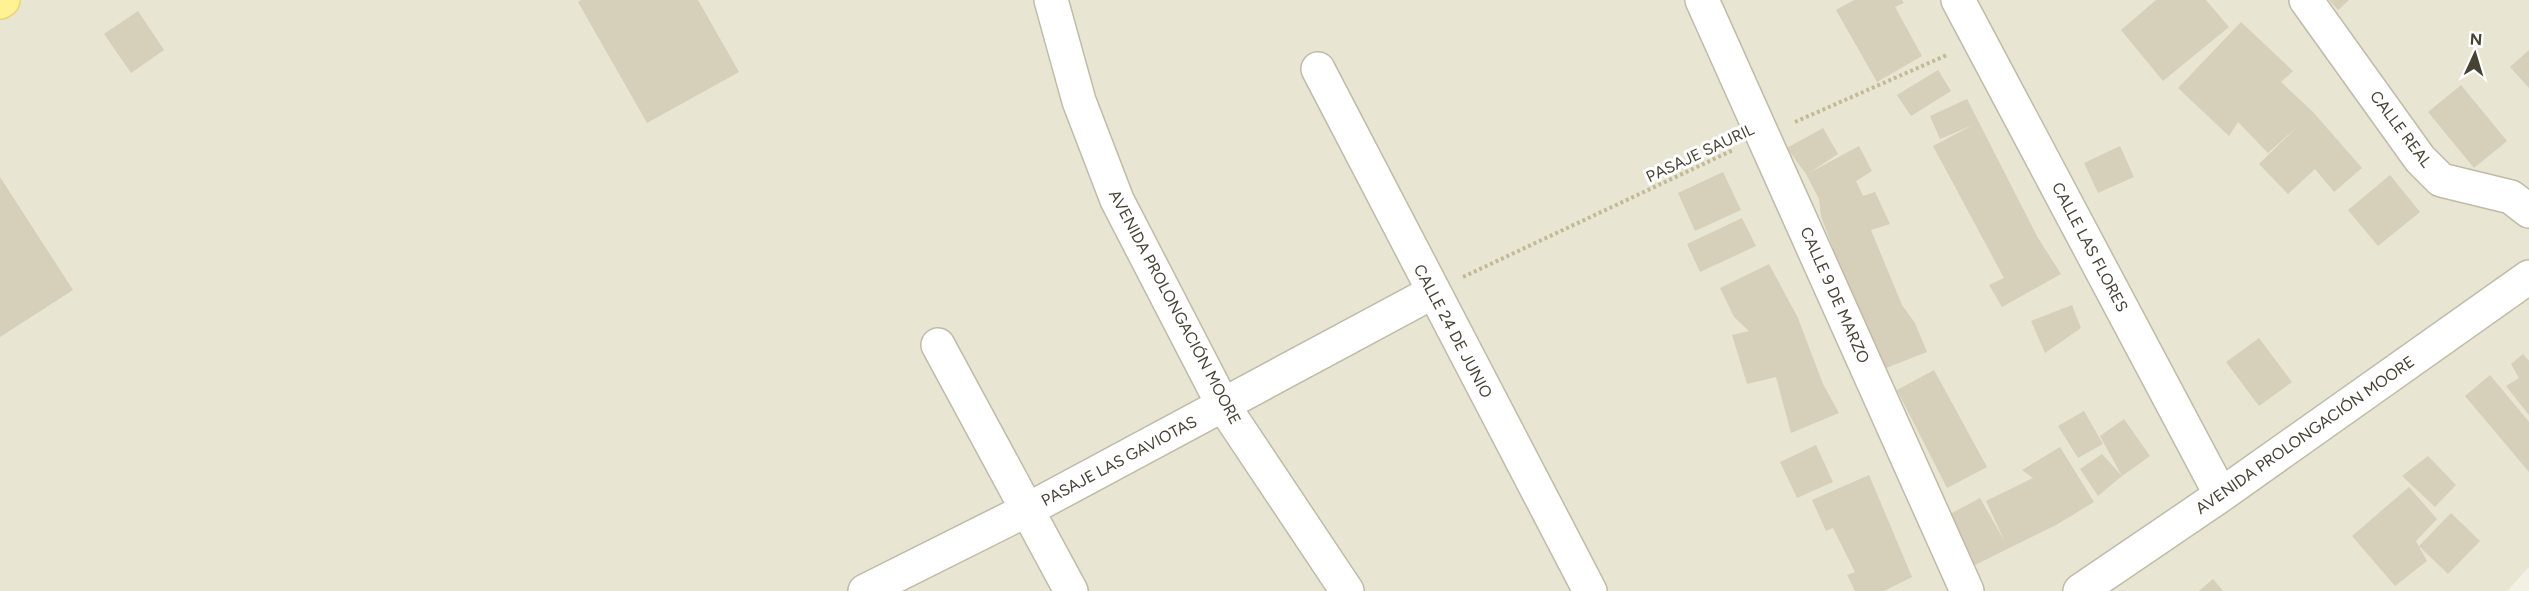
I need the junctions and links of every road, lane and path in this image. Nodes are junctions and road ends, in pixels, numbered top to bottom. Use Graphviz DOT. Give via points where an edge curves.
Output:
graph roads {
  1 [pos="1051,0"];
  2 [pos="1702,0"];
  3 [pos="1958,0"];
  4 [pos="2306,0"];
  5 [pos="1980,40"];
  6 [pos="1318,69"];
  7 [pos="1763,136"];
  8 [pos="2529,211"];
  9 [pos="2529,277"];
  10 [pos="1433,292"];
  11 [pos="938,345"];
  12 [pos="1223,405"];
  13 [pos="2221,495"];
  14 [pos="1027,510"];
  15 [pos="885,587"];
  16 [pos="1071,591"];
  17 [pos="1347,591"];
  18 [pos="1590,591"];
  19 [pos="1967,591"];
  20 [pos="2080,591"];
  1 -- 12 [label="street, AVENIDA PROLONGACIÓN MOORE" via="1079,101 1118,200"];
  2 -- 7 [label="street, CALLE 9 DE MARZO"];
  3 -- 5 [label="street, CALLE LAS FLORES"];
  4 -- 8 [label="street, CALLE REAL" via="2420,159 2441,180 2511,197"];
  5 -- 7 [label="path, PASAJE SAURIL"];
  5 -- 13 [label="street, CALLE LAS FLORES"];
  6 -- 10 [label="street, CALLE 24 DE JUNIO"];
  7 -- 10 [label="path, PASAJE SAURIL"];
  7 -- 19 [label="street, CALLE 9 DE MARZO"];
  9 -- 13 [label="street, AVENIDA PROLONGACIÓN MOORE"];
  10 -- 12 [label="street, PASAJE LAS GAVIOTAS"];
  10 -- 18 [label="street, CALLE 24 DE JUNIO"];
  11 -- 14 [label="street"];
  12 -- 14 [label="street, PASAJE LAS GAVIOTAS"];
  12 -- 17 [label="street, AVENIDA PROLONGACIÓN MOORE"];
  13 -- 20 [label="street, AVENIDA PROLONGACIÓN MOORE"];
  14 -- 15 [label="street, PASAJE LAS GAVIOTAS"];
  14 -- 16 [label="street"];
}
